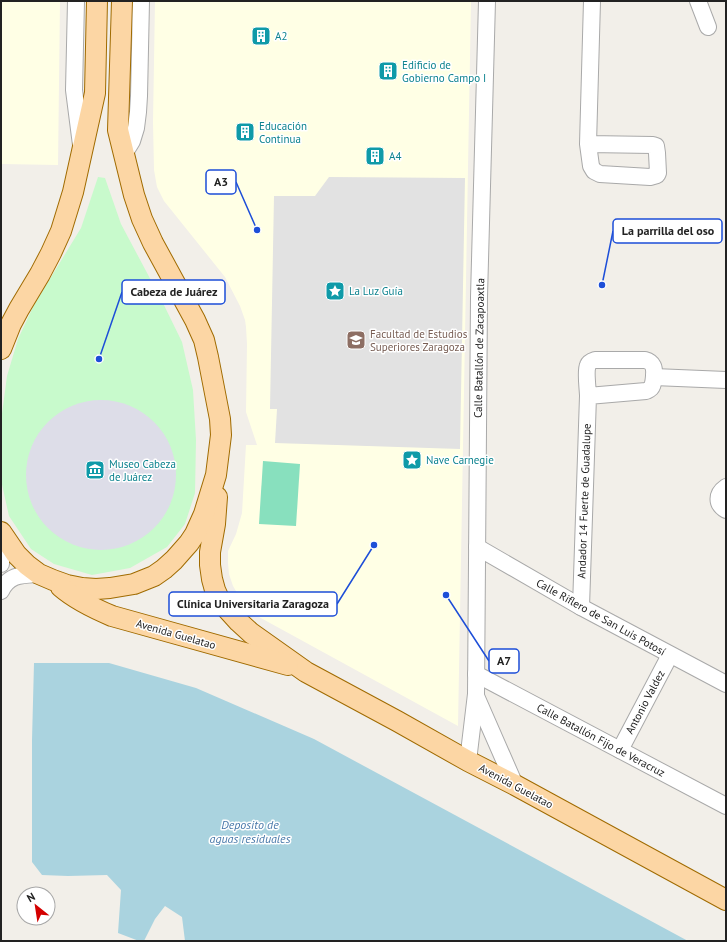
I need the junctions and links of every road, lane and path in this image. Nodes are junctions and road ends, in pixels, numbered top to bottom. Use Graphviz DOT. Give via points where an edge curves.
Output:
graph roads {
  1 [pos="76,1"];
  2 [pos="97,1"];
  3 [pos="122,1"];
  4 [pos="141,1"];
  5 [pos="487,1"];
  6 [pos="592,1"];
  7 [pos="698,1"];
  8 [pos="708,27"];
  9 [pos="588,144"];
  10 [pos="82,151"];
  11 [pos="124,154"];
  12 [pos="1,349"];
  13 [pos="654,377"];
  14 [pos="726,380"];
  15 [pos="588,396"];
  16 [pos="216,475"];
  17 [pos="726,487"];
  18 [pos="726,510"];
  19 [pos="1,532"];
  20 [pos="1,538"];
  21 [pos="477,547"];
  22 [pos="1,564"];
  23 [pos="46,577"];
  24 [pos="1,591"];
  25 [pos="581,606"];
  26 [pos="670,655"];
  27 [pos="306,672"];
  28 [pos="476,674"];
  29 [pos="726,684"];
  30 [pos="476,694"];
  31 [pos="620,750"];
  32 [pos="468,761"];
  33 [pos="515,785"];
  34 [pos="726,806"];
  35 [pos="726,900"];
  1 -- 10 [label="street" via="74,90"];
  2 -- 10 [label="main road" via="95,93"];
  3 -- 11 [label="main road" via="118,130"];
  4 -- 11 [label="street" via="138,112 132,141"];
  5 -- 21 [label="street, Calle Batallón de Zacapoaxtla" via="479,297"];
  6 -- 9 [label="street"];
  7 -- 8 [label="street"];
  10 -- 12 [label="main road" via="61,231 40,274 18,309"];
  11 -- 16 [label="main road" via="142,219 204,340 220,419 221,435"];
  13 -- 14 [label="street"];
  13 -- 15 [label="street" via="650,390"];
  13 -- 15 [label="street, Andador 14 Fuerte de Guadalupe" via="650,361 591,361 587,369"];
  15 -- 25 [label="street, Andador 14 Fuerte de Guadalupe"];
  16 -- 23 [label="main road" via="195,534 174,560 154,576 134,584 96,589 67,585"];
  16 -- 27 [label="main road, Avenida Guelatao" via="215,524 210,566 220,600 251,633"];
  17 -- 18 [label="street" via="718,498 722,508"];
  19 -- 23 [label="main road, Avenida Guelatao" via="16,554 27,565"];
  20 -- 22 [label="street"];
  21 -- 25 [label="street, Calle Riflero de San Luis Potosí"];
  21 -- 28 [label="street, Calle Batallón de Zacapoaxtla"];
  23 -- 24 [label="street" via="15,577 4,584"];
  23 -- 27 [label="main road, Avenida Guelatao" via="84,603 112,616"];
  25 -- 26 [label="street, Calle Riflero de San Luis Potosí"];
  26 -- 29 [label="street, Calle Riflero de San Luis Potosí"];
  26 -- 31 [label="street, Antonio Valdez"];
  27 -- 32 [label="main road, Avenida Guelatao"];
  28 -- 30 [label="street, Calle Batallón de Zacapoaxtla"];
  28 -- 31 [label="street, Calle Batallón Fijo de Veracruz"];
  30 -- 32 [label="street, Calle Batallón de Zacapoaxtla"];
  30 -- 33 [label="street, Calle Batallón de Zacapoaxtla"];
  31 -- 34 [label="street, Calle Batallón Fijo de Veracruz"];
  32 -- 33 [label="main road, Avenida Guelatao"];
  33 -- 35 [label="main road, Avenida Guelatao"];
}
